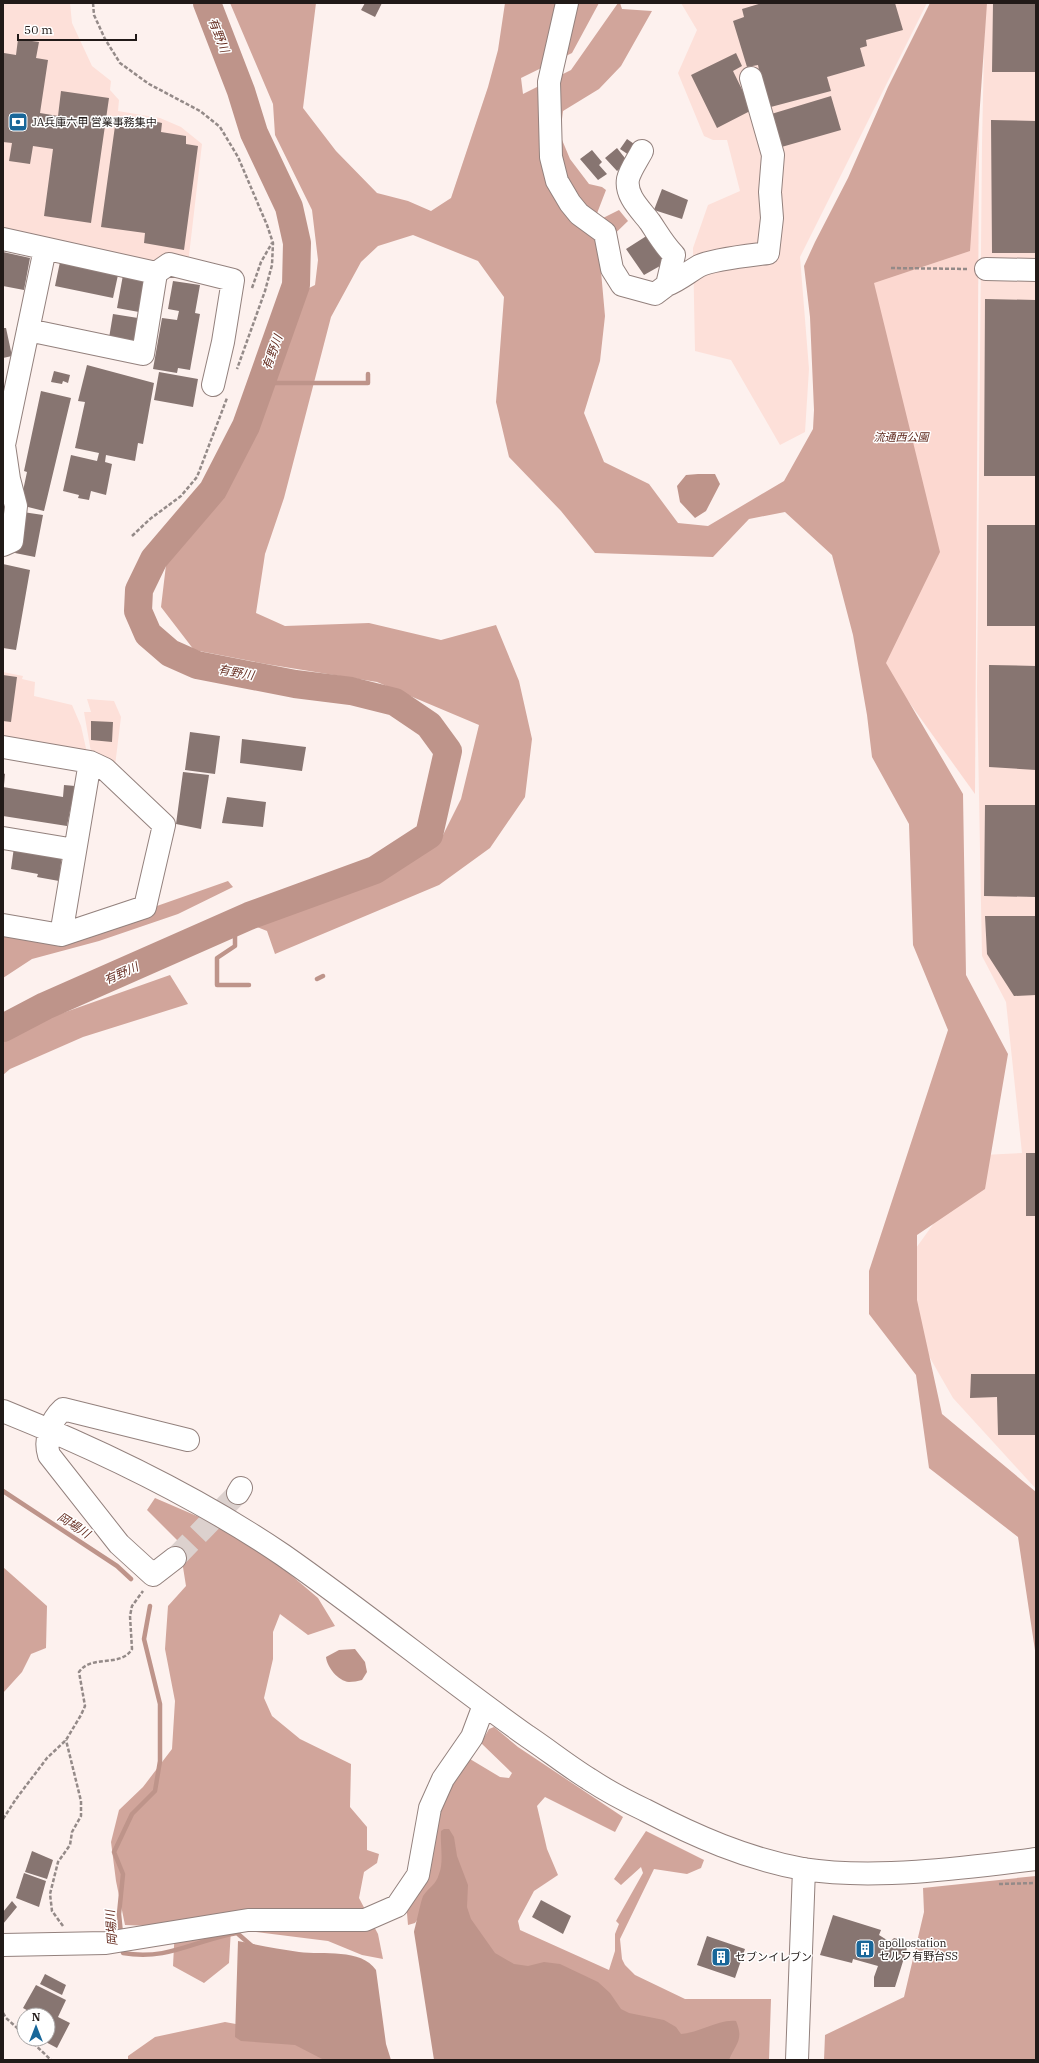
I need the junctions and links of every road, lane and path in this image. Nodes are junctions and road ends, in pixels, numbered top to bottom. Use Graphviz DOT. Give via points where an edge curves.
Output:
graph roads {
  1 [pos="567,3"];
  2 [pos="751,78"];
  3 [pos="642,151"];
  4 [pos="3,239"];
  5 [pos="46,249"];
  6 [pos="890,268"];
  7 [pos="981,269"];
  8 [pos="1036,270"];
  9 [pos="156,273"];
  10 [pos="667,285"];
  11 [pos="28,330"];
  12 [pos="213,385"];
  13 [pos="4,445"];
  14 [pos="3,545"];
  15 [pos="3,747"];
  16 [pos="90,762"];
  17 [pos="3,838"];
  18 [pos="75,850"];
  19 [pos="3,925"];
  20 [pos="61,935"];
  21 [pos="3,1412"];
  22 [pos="50,1430"];
  23 [pos="188,1440"];
  24 [pos="175,1558"];
  25 [pos="141,1594"];
  26 [pos="484,1705"];
  27 [pos="66,1740"];
  28 [pos="3,1819"];
  29 [pos="1036,1860"];
  30 [pos="804,1869"];
  31 [pos="49,1944"];
  32 [pos="3,1945"];
  33 [pos="3,2013"];
  34 [pos="16,2027"];
  35 [pos="38,2047"];
  36 [pos="52,2060"];
  37 [pos="797,2060"];
  1 -- 10 [label="street" via="549,82 551,157 557,181 579,214 605,233 612,269 622,285 655,294"];
  2 -- 10 [label="street" via="773,155 770,192 772,218 768,253 700,266 681,280"];
  3 -- 10 [label="street" via="628,180 630,196 662,243 674,255"];
  4 -- 5 [label="street"];
  5 -- 9 [label="street"];
  5 -- 11 [label="street"];
  6 -- 7 [label="path"];
  7 -- 8 [label="street"];
  9 -- 11 [label="street" via="143,354"];
  9 -- 12 [label="street" via="170,264 233,280"];
  11 -- 13 [label="street"];
  13 -- 14 [label="street" via="16,506 12,541"];
  15 -- 16 [label="street"];
  16 -- 18 [label="street"];
  16 -- 20 [label="street" via="105,769 164,825 145,907"];
  17 -- 18 [label="street"];
  18 -- 20 [label="street"];
  19 -- 20 [label="street"];
  21 -- 22 [label="street"];
  22 -- 23 [label="street" via="58,1413 63,1409"];
  22 -- 24 [label="street" via="46,1445 49,1455 119,1544 153,1575"];
  22 -- 26 [label="street" via="154,1480 256,1537"];
  25 -- 27 [label="path" via="132,1606 132,1648 129,1653 120,1658 82,1667 79,1672 85,1706"];
  26 -- 30 [label="street" via="590,1781 657,1817 727,1848"];
  26 -- 31 [label="street" via="472,1737 443,1779 430,1808 418,1875 397,1906 365,1920 248,1920 106,1944"];
  27 -- 28 [label="path" via="47,1758"];
  27 -- 31 [label="path" via="81,1801 81,1816 72,1832 70,1845 58,1862 52,1884 50,1904 52,1911 63,1924 63,1932"];
  29 -- 30 [label="street" via="977,1867 877,1872"];
  30 -- 37 [label="street"];
  31 -- 32 [label="street"];
  33 -- 34 [label="path"];
  35 -- 36 [label="path"];
}
